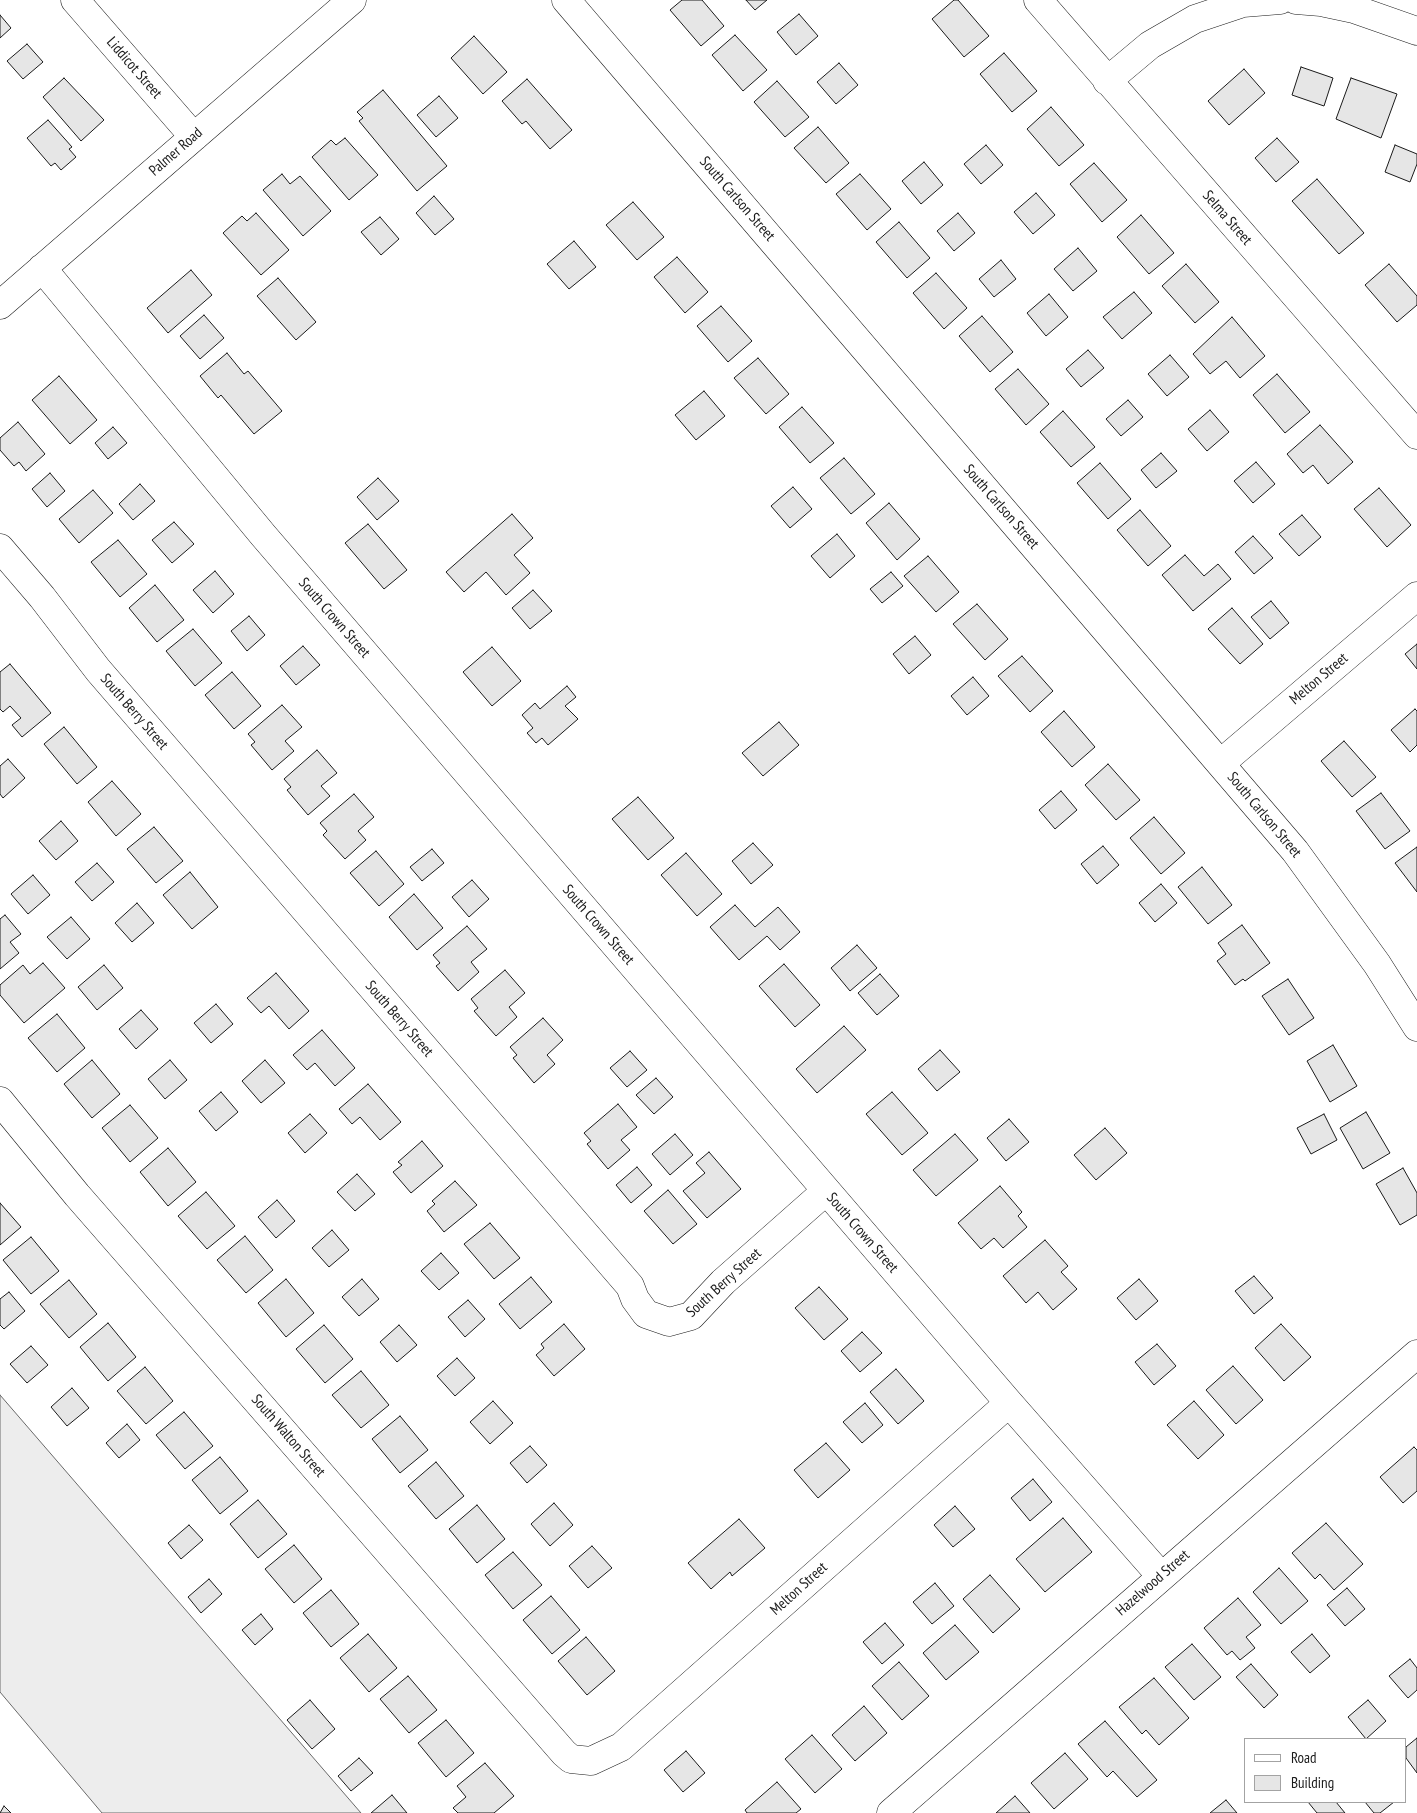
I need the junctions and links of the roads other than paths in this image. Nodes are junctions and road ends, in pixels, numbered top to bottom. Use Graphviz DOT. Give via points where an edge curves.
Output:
graph roads {
  1 [pos="74,0"];
  2 [pos="352,0"];
  3 [pos="566,0"];
  4 [pos="1038,0"];
  5 [pos="1280,0"];
  6 [pos="1296,0"];
  7 [pos="1417,31"];
  8 [pos="1107,81"];
  9 [pos="194,137"];
  10 [pos="42,268"];
  11 [pos="0,304"];
  12 [pos="1417,436"];
  13 [pos="0,548"];
  14 [pos="1417,596"];
  15 [pos="1221,763"];
  16 [pos="1417,1027"];
  17 [pos="0,1100"];
  18 [pos="826,1192"];
  19 [pos="1417,1354"];
  20 [pos="1009,1403"];
  21 [pos="1161,1576"];
  22 [pos="583,1762"];
  23 [pos="891,1813"];
  1 -- 9 [label="street, Liddicot Street"];
  2 -- 9 [label="street, Palmer Road"];
  3 -- 15 [label="street, South Carlson Street"];
  4 -- 8 [label="street, Selma Street"];
  5 -- 8 [label="street" via="1243,3 1195,19 1150,45"];
  6 -- 7 [label="street" via="1354,9"];
  8 -- 12 [label="street, Selma Street"];
  9 -- 10 [label="street, Palmer Road"];
  10 -- 11 [label="street, Palmer Road"];
  10 -- 18 [label="street, South Crown Street" via="264,535"];
  13 -- 18 [label="street, South Berry Street" via="98,670 630,1286 646,1314 669,1322 691,1316 723,1282"];
  14 -- 15 [label="street, Melton Street"];
  15 -- 16 [label="street, South Carlson Street" via="1323,888"];
  17 -- 22 [label="street, South Walton Street" via="77,1195 564,1753"];
  18 -- 20 [label="street, South Crown Street"];
  19 -- 21 [label="street, Hazelwood Street"];
  20 -- 21 [label="street, South Crown Street"];
  20 -- 22 [label="street, Melton Street" via="621,1747 605,1757"];
  21 -- 23 [label="street, Hazelwood Street"];
}
